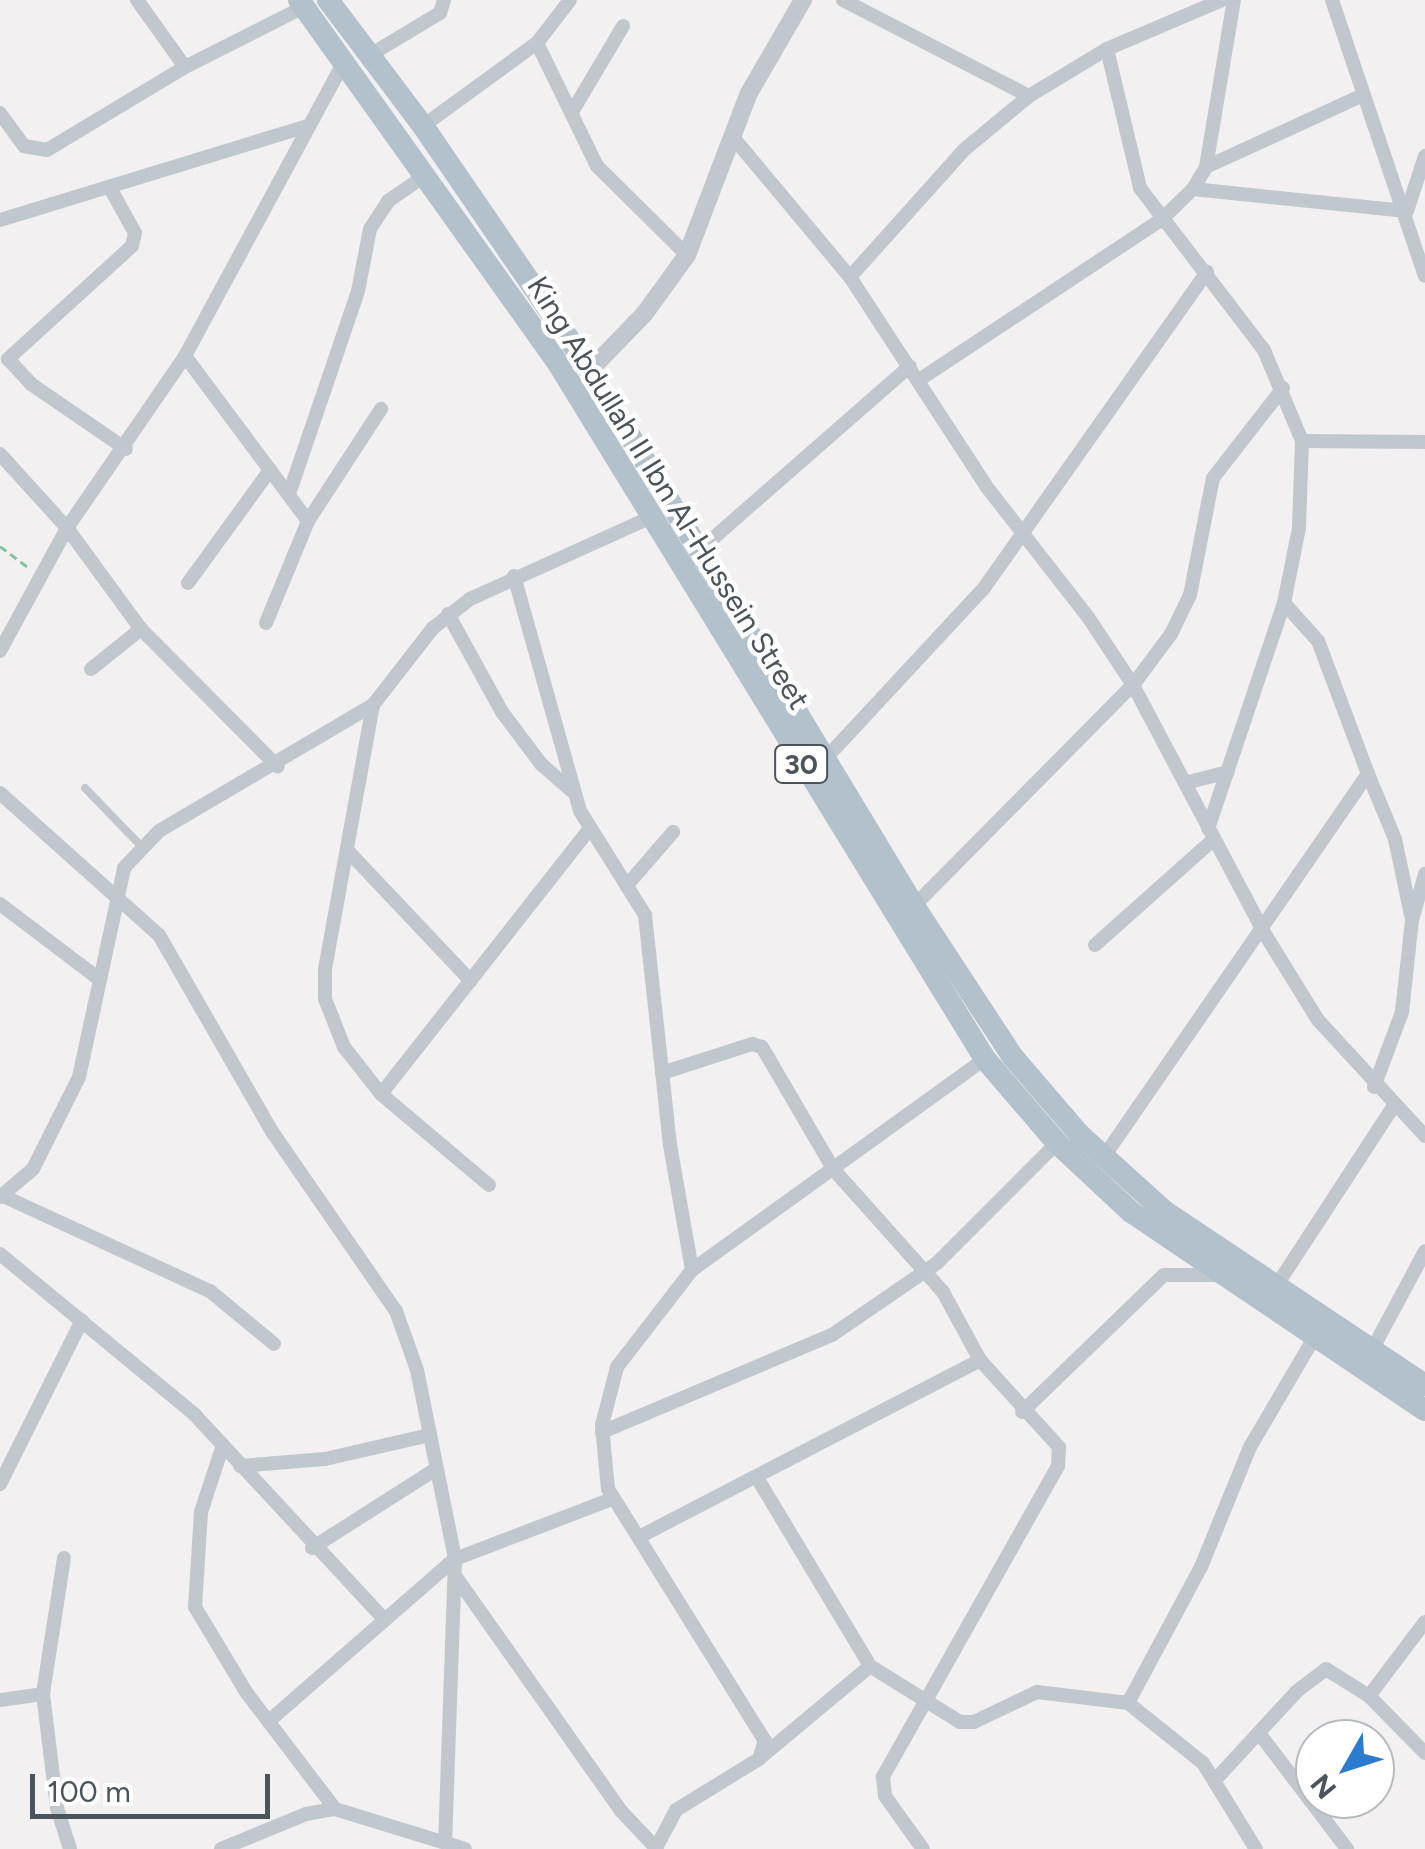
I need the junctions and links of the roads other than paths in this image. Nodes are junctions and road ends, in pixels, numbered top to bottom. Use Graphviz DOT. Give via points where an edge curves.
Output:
graph roads {
  1 [pos="137,0"];
  2 [pos="328,0"];
  3 [pos="444,0"];
  4 [pos="570,0"];
  5 [pos="803,0"];
  6 [pos="843,0"];
  7 [pos="1222,0"];
  8 [pos="1234,0"];
  9 [pos="1332,0"];
  10 [pos="302,3"];
  11 [pos="623,26"];
  12 [pos="537,43"];
  13 [pos="1107,49"];
  14 [pos="370,55"];
  15 [pos="344,62"];
  16 [pos="185,66"];
  17 [pos="1363,95"];
  18 [pos="1030,96"];
  19 [pos="0,112"];
  20 [pos="572,112"];
  21 [pos="307,126"];
  22 [pos="424,126"];
  23 [pos="732,136"];
  24 [pos="1425,156"];
  25 [pos="1206,167"];
  26 [pos="426,175"];
  27 [pos="110,188"];
  28 [pos="1194,190"];
  29 [pos="1406,211"];
  30 [pos="1162,219"];
  31 [pos="0,220"];
  32 [pos="688,255"];
  33 [pos="1207,272"];
  34 [pos="1425,276"];
  35 [pos="850,277"];
  36 [pos="185,356"];
  37 [pos="910,366"];
  38 [pos="590,370"];
  39 [pos="919,380"];
  40 [pos="1284,388"];
  41 [pos="382,409"];
  42 [pos="1302,441"];
  43 [pos="1425,442"];
  44 [pos="126,449"];
  45 [pos="0,454"];
  46 [pos="270,470"];
  47 [pos="289,494"];
  48 [pos="652,518"];
  49 [pos="308,520"];
  50 [pos="68,528"];
  51 [pos="1021,536"];
  52 [pos="702,548"];
  53 [pos="514,576"];
  54 [pos="188,583"];
  55 [pos="1284,602"];
  56 [pos="448,614"];
  57 [pos="266,623"];
  58 [pos="141,629"];
  59 [pos="0,651"];
  60 [pos="90,670"];
  61 [pos="1132,685"];
  62 [pos="373,706"];
  63 [pos="827,757"];
  64 [pos="278,767"];
  65 [pos="1228,772"];
  66 [pos="1368,774"];
  67 [pos="1185,783"];
  68 [pos="86,788"];
  69 [pos="573,792"];
  70 [pos="0,793"];
  71 [pos="850,797"];
  72 [pos="830,810"];
  73 [pos="864,820"];
  74 [pos="590,828"];
  75 [pos="673,832"];
  76 [pos="843,834"];
  77 [pos="1211,834"];
  78 [pos="142,847"];
  79 [pos="347,850"];
  80 [pos="1425,874"];
  81 [pos="628,884"];
  82 [pos="115,889"];
  83 [pos="0,904"];
  84 [pos="914,906"];
  85 [pos="1412,920"];
  86 [pos="1263,931"];
  87 [pos="1095,945"];
  88 [pos="99,980"];
  89 [pos="471,981"];
  90 [pos="985,1059"];
  91 [pos="662,1073"];
  92 [pos="1374,1087"];
  93 [pos="381,1094"];
  94 [pos="1393,1108"];
  95 [pos="1425,1136"];
  96 [pos="1058,1143"];
  97 [pos="1103,1158"];
  98 [pos="834,1170"];
  99 [pos="489,1186"];
  100 [pos="1,1196"];
  101 [pos="1425,1251"];
  102 [pos="0,1254"];
  103 [pos="692,1270"];
  104 [pos="927,1272"];
  105 [pos="1216,1275"];
  106 [pos="1275,1288"];
  107 [pos="82,1320"];
  108 [pos="1314,1338"];
  109 [pos="274,1344"];
  110 [pos="1372,1350"];
  111 [pos="980,1360"];
  112 [pos="1425,1385"];
  113 [pos="1425,1410"];
  114 [pos="1022,1412"];
  115 [pos="602,1432"];
  116 [pos="430,1435"];
  117 [pos="223,1445"];
  118 [pos="240,1466"];
  119 [pos="436,1469"];
  120 [pos="759,1481"];
  121 [pos="0,1484"];
  122 [pos="612,1499"];
  123 [pos="639,1537"];
  124 [pos="312,1548"];
  125 [pos="64,1558"];
  126 [pos="455,1559"];
  127 [pos="456,1576"];
  128 [pos="382,1617"];
  129 [pos="1425,1622"];
  130 [pos="870,1666"];
  131 [pos="42,1694"];
  132 [pos="1369,1696"];
  133 [pos="0,1700"];
  134 [pos="922,1702"];
  135 [pos="1128,1703"];
  136 [pos="269,1721"];
  137 [pos="1260,1733"];
  138 [pos="1425,1752"];
  139 [pos="759,1759"];
  140 [pos="1217,1778"];
  141 [pos="336,1809"];
  142 [pos="250,1837"];
  143 [pos="445,1839"];
  144 [pos="1340,1847"];
  145 [pos="70,1849"];
  146 [pos="221,1849"];
  147 [pos="262,1849"];
  148 [pos="465,1849"];
  149 [pos="656,1849"];
  150 [pos="922,1849"];
  151 [pos="1256,1849"];
  1 -- 16 [label="street"];
  2 -- 14 [label="main road, King Abdullah II Ibn Al-Hussein Street / 30"];
  3 -- 14 [label="street" via="440,14"];
  4 -- 12 [label="street"];
  5 -- 23 [label="street" via="771,47"];
  6 -- 18 [label="street"];
  7 -- 13 [label="street"];
  8 -- 25 [label="street"];
  9 -- 17 [label="street"];
  10 -- 15 [label="main road, King Abdullah II Ibn Al-Hussein Street / 30"];
  10 -- 16 [label="street"];
  11 -- 20 [label="street"];
  12 -- 20 [label="street"];
  12 -- 22 [label="street"];
  13 -- 18 [label="street"];
  13 -- 30 [label="street" via="1136,174"];
  14 -- 22 [label="main road, King Abdullah II Ibn Al-Hussein Street / 30"];
  15 -- 21 [label="street"];
  15 -- 26 [label="main road, King Abdullah II Ibn Al-Hussein Street / 30"];
  16 -- 19 [label="street" via="48,150 24,146"];
  17 -- 25 [label="street"];
  17 -- 29 [label="street"];
  18 -- 35 [label="street" via="964,149"];
  20 -- 32 [label="street" via="610,185"];
  21 -- 27 [label="street"];
  21 -- 36 [label="street"];
  22 -- 38 [label="main road, King Abdullah II Ibn Al-Hussein Street / 30"];
  23 -- 32 [label="street"];
  23 -- 35 [label="street"];
  24 -- 29 [label="street"];
  25 -- 28 [label="street"];
  26 -- 47 [label="street" via="388,201 370,229 358,291"];
  26 -- 48 [label="main road, King Abdullah II Ibn Al-Hussein Street / 30" via="556,360"];
  27 -- 31 [label="street"];
  27 -- 44 [label="street" via="135,233 132,246 8,358 44,393"];
  28 -- 29 [label="street"];
  28 -- 30 [label="street"];
  29 -- 34 [label="street"];
  30 -- 33 [label="street"];
  30 -- 39 [label="street"];
  32 -- 38 [label="street" via="655,302"];
  33 -- 40 [label="street"];
  33 -- 51 [label="street"];
  35 -- 37 [label="street"];
  36 -- 44 [label="street"];
  36 -- 46 [label="street"];
  37 -- 39 [label="street"];
  37 -- 52 [label="street"];
  38 -- 52 [label="main road, King Abdullah II Ibn Al-Hussein Street / 30"];
  39 -- 51 [label="street"];
  40 -- 42 [label="street"];
  40 -- 61 [label="street" via="1220,463 1183,613"];
  41 -- 49 [label="street"];
  42 -- 43 [label="street"];
  42 -- 55 [label="street" via="1299,528"];
  44 -- 50 [label="street"];
  45 -- 50 [label="street"];
  46 -- 47 [label="street"];
  46 -- 54 [label="street"];
  47 -- 49 [label="street"];
  48 -- 53 [label="street"];
  48 -- 72 [label="main road, King Abdullah II Ibn Al-Hussein Street / 30"];
  49 -- 57 [label="street"];
  50 -- 58 [label="street"];
  50 -- 59 [label="street"];
  51 -- 61 [label="street"];
  51 -- 63 [label="street" via="962,616"];
  52 -- 63 [label="main road, King Abdullah II Ibn Al-Hussein Street / 30"];
  53 -- 56 [label="street"];
  53 -- 69 [label="street"];
  55 -- 65 [label="street"];
  55 -- 66 [label="street" via="1318,641"];
  56 -- 62 [label="street"];
  56 -- 69 [label="street" via="502,712 541,764"];
  58 -- 60 [label="street"];
  58 -- 64 [label="street"];
  61 -- 67 [label="street"];
  61 -- 84 [label="street"];
  62 -- 64 [label="street"];
  62 -- 79 [label="street"];
  63 -- 71 [label="main road, King Abdullah II Ibn Al-Hussein Street / 30"];
  64 -- 78 [label="street" via="187,814"];
  65 -- 67 [label="street"];
  65 -- 77 [label="street"];
  66 -- 85 [label="street" via="1396,840"];
  66 -- 86 [label="street"];
  67 -- 77 [label="street"];
  68 -- 78 [label="lane"];
  69 -- 74 [label="street"];
  70 -- 82 [label="street"];
  71 -- 72 [label="main road"];
  71 -- 73 [label="main road, King Abdullah II Ibn Al-Hussein Street / 30"];
  72 -- 76 [label="main road, King Abdullah II Ibn Al-Hussein Street / 30"];
  73 -- 76 [label="main road"];
  73 -- 84 [label="main road, King Abdullah II Ibn Al-Hussein Street / 30"];
  74 -- 81 [label="street"];
  74 -- 89 [label="street"];
  75 -- 81 [label="street"];
  76 -- 90 [label="main road, King Abdullah II Ibn Al-Hussein Street / 30"];
  77 -- 86 [label="street"];
  77 -- 87 [label="street"];
  78 -- 82 [label="street"];
  79 -- 89 [label="street"];
  79 -- 93 [label="street" via="326,999 344,1047"];
  80 -- 85 [label="street"];
  81 -- 91 [label="street" via="645,916"];
  82 -- 88 [label="street"];
  82 -- 116 [label="street" via="159,935 274,1133 378,1277 408,1344"];
  83 -- 88 [label="street"];
  84 -- 97 [label="main road, King Abdullah II Ibn Al-Hussein Street / 30" via="1012,1056"];
  85 -- 92 [label="street" via="1402,1012"];
  86 -- 92 [label="street" via="1318,1020"];
  86 -- 97 [label="street"];
  88 -- 100 [label="street" via="68,1104 32,1169"];
  89 -- 93 [label="street"];
  90 -- 96 [label="main road, King Abdullah II Ibn Al-Hussein Street / 30"];
  90 -- 98 [label="street"];
  91 -- 98 [label="street" via="759,1045"];
  91 -- 103 [label="street"];
  92 -- 94 [label="street"];
  93 -- 99 [label="street"];
  94 -- 95 [label="street"];
  94 -- 106 [label="street"];
  96 -- 104 [label="street"];
  96 -- 105 [label="main road, King Abdullah II Ibn Al-Hussein Street / 30" via="1131,1212"];
  97 -- 106 [label="main road, King Abdullah II Ibn Al-Hussein Street / 30" via="1164,1211"];
  98 -- 103 [label="street"];
  98 -- 104 [label="street"];
  100 -- 109 [label="street" via="210,1291"];
  101 -- 110 [label="street"];
  102 -- 107 [label="street"];
  103 -- 115 [label="street" via="618,1367"];
  104 -- 111 [label="street"];
  104 -- 115 [label="street" via="791,1356"];
  105 -- 108 [label="main road, King Abdullah II Ibn Al-Hussein Street / 30"];
  105 -- 114 [label="street" via="1164,1275"];
  106 -- 110 [label="main road, King Abdullah II Ibn Al-Hussein Street / 30"];
  107 -- 117 [label="street"];
  107 -- 121 [label="street"];
  108 -- 113 [label="main road, King Abdullah II Ibn Al-Hussein Street / 30"];
  108 -- 135 [label="street" via="1250,1448 1200,1567"];
  110 -- 112 [label="main road, King Abdullah II Ibn Al-Hussein Street / 30"];
  111 -- 114 [label="street"];
  111 -- 120 [label="street"];
  114 -- 134 [label="street" via="1059,1447 1058,1466"];
  115 -- 122 [label="street"];
  116 -- 118 [label="street" via="325,1460"];
  116 -- 119 [label="street"];
  117 -- 118 [label="street"];
  117 -- 136 [label="street" via="200,1512 195,1607"];
  118 -- 124 [label="street"];
  119 -- 124 [label="street"];
  119 -- 126 [label="street"];
  120 -- 123 [label="street"];
  120 -- 130 [label="street"];
  122 -- 123 [label="street"];
  122 -- 126 [label="street"];
  123 -- 139 [label="street" via="762,1731"];
  124 -- 128 [label="street"];
  125 -- 131 [label="street"];
  126 -- 127 [label="street"];
  126 -- 128 [label="street"];
  127 -- 143 [label="street"];
  127 -- 149 [label="street" via="621,1811"];
  128 -- 136 [label="street"];
  129 -- 132 [label="street"];
  130 -- 134 [label="street"];
  130 -- 139 [label="street"];
  131 -- 133 [label="street"];
  131 -- 145 [label="street" via="57,1808"];
  132 -- 137 [label="street" via="1326,1669"];
  132 -- 138 [label="street"];
  134 -- 135 [label="street" via="974,1722 1037,1692"];
  134 -- 150 [label="street" via="882,1786"];
  135 -- 140 [label="street"];
  136 -- 141 [label="street"];
  137 -- 140 [label="street"];
  137 -- 144 [label="street"];
  139 -- 149 [label="street" via="684,1803"];
  140 -- 151 [label="street"];
  141 -- 142 [label="street"];
  141 -- 143 [label="street"];
  142 -- 146 [label="street"];
  142 -- 147 [label="street"];
  143 -- 148 [label="street"];
}
